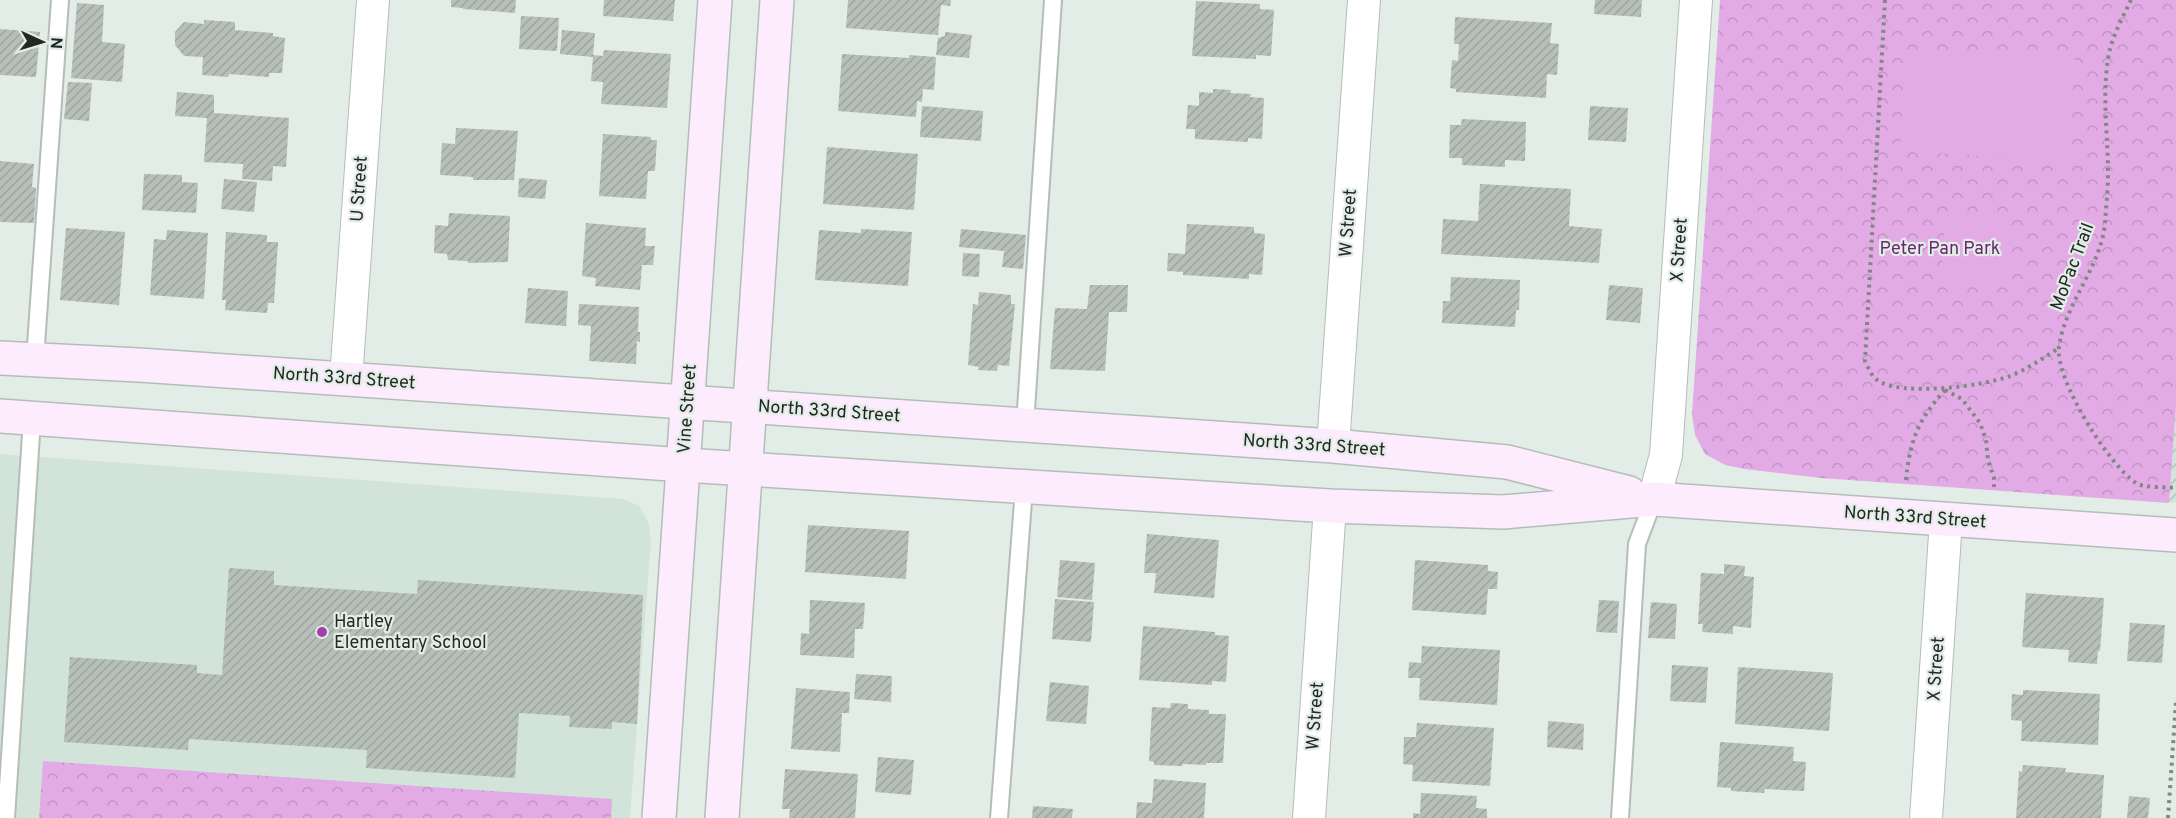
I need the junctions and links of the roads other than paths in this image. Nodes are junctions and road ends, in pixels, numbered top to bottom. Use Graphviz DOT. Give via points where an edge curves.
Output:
graph roads {
  1 [pos="60,0"];
  2 [pos="373,0"];
  3 [pos="715,0"];
  4 [pos="777,0"];
  5 [pos="1053,0"];
  6 [pos="1364,0"];
  7 [pos="1696,0"];
  8 [pos="0,358"];
  9 [pos="35,360"];
  10 [pos="346,379"];
  11 [pos="688,402"];
  12 [pos="751,407"];
  13 [pos="16,418"];
  14 [pos="1025,426"];
  15 [pos="1333,446"];
  16 [pos="684,465"];
  17 [pos="746,469"];
  18 [pos="1024,488"];
  19 [pos="1654,499"];
  20 [pos="1329,506"];
  21 [pos="1946,520"];
  22 [pos="2176,536"];
  23 [pos="6,818"];
  24 [pos="659,818"];
  25 [pos="722,818"];
  26 [pos="999,818"];
  27 [pos="1309,818"];
  28 [pos="1620,818"];
  29 [pos="1926,818"];
  1 -- 9 [label="lane"];
  2 -- 10 [label="street, U Street"];
  3 -- 11 [label="main road, Vine Street"];
  4 -- 12 [label="main road"];
  5 -- 14 [label="lane"];
  6 -- 15 [label="street, W Street"];
  7 -- 19 [label="street, X Street" via="1666,455"];
  8 -- 9 [label="main road, North 33rd Street"];
  9 -- 10 [label="main road, North 33rd Street"];
  10 -- 11 [label="main road, North 33rd Street"];
  11 -- 12 [label="main road, North 33rd Street"];
  11 -- 16 [label="main road, Vine Street"];
  12 -- 14 [label="main road, North 33rd Street"];
  12 -- 17 [label="main road"];
  13 -- 16 [label="main road, North 33rd Street"];
  13 -- 23 [label="lane"];
  14 -- 15 [label="main road, North 33rd Street"];
  15 -- 19 [label="main road, North 33rd Street" via="1507,462"];
  16 -- 17 [label="main road, North 33rd Street"];
  16 -- 24 [label="main road, Vine Street"];
  17 -- 18 [label="main road, North 33rd Street"];
  17 -- 25 [label="main road"];
  18 -- 20 [label="main road, North 33rd Street"];
  18 -- 26 [label="lane"];
  19 -- 20 [label="main road, North 33rd Street" via="1503,512"];
  19 -- 21 [label="main road, North 33rd Street"];
  19 -- 28 [label="lane" via="1637,544"];
  20 -- 27 [label="street, W Street"];
  21 -- 22 [label="main road, North 33rd Street"];
  21 -- 29 [label="street, X Street"];
}
